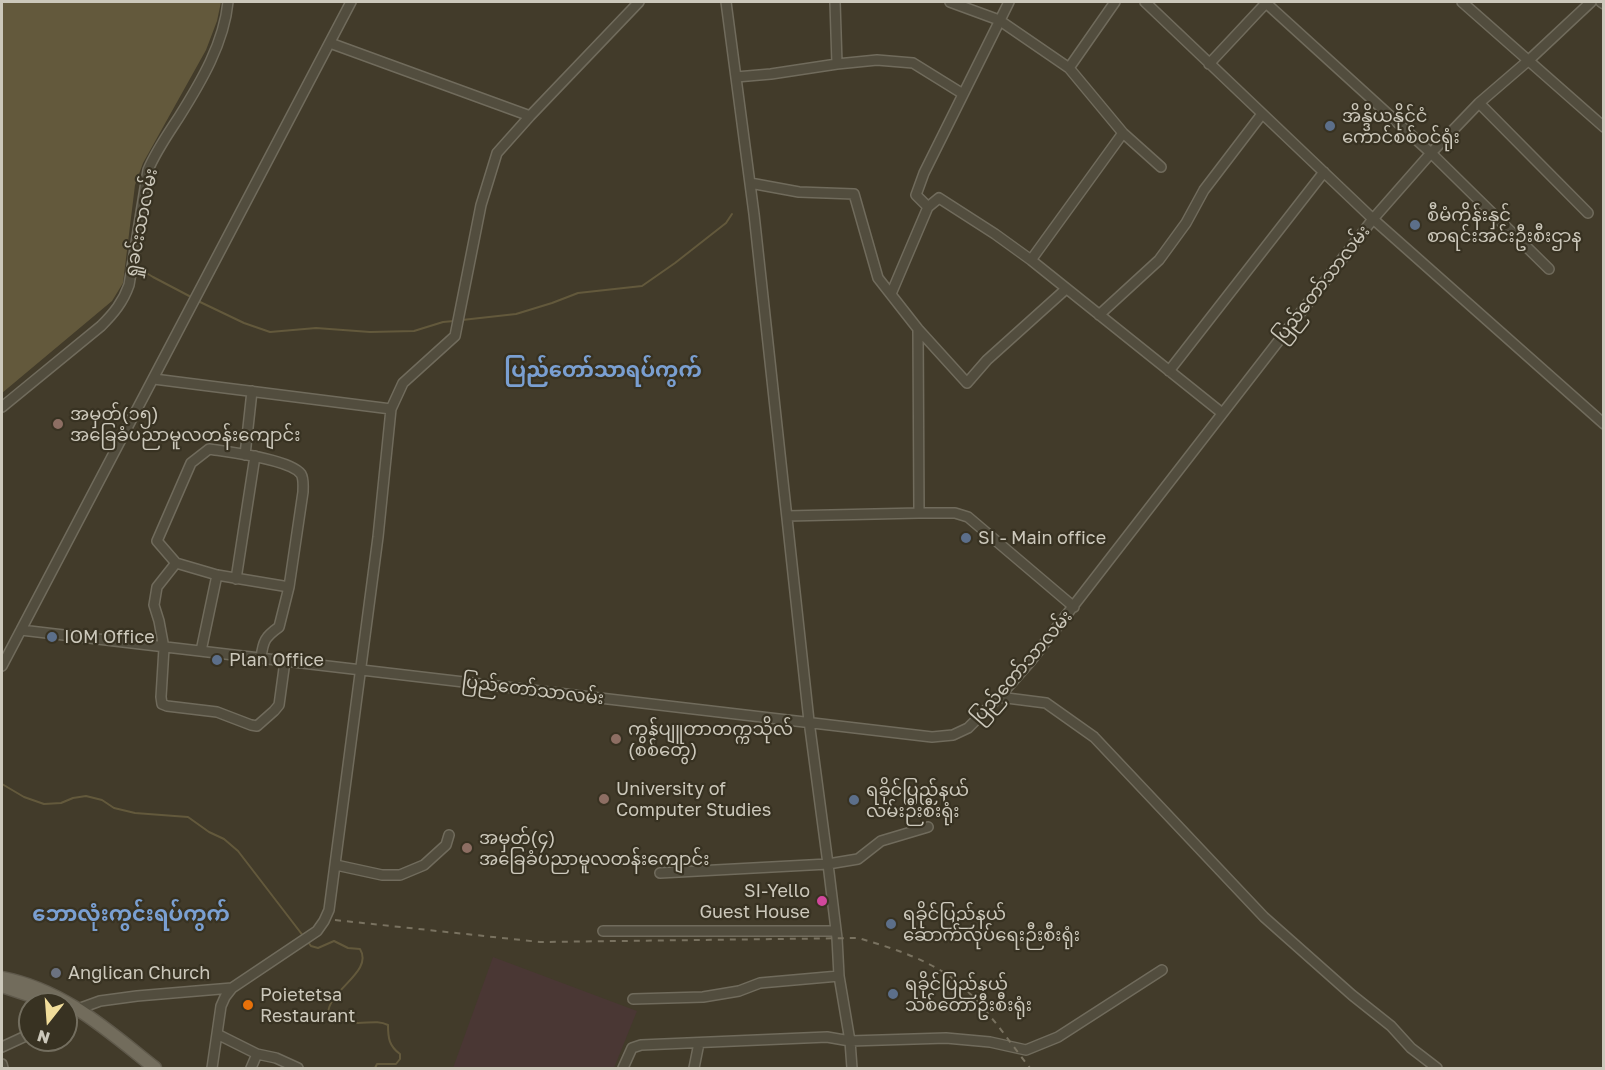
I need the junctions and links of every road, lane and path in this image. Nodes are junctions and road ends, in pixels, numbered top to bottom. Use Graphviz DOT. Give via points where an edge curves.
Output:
graph roads {
  1 [pos="228,2"];
  2 [pos="351,2"];
  3 [pos="639,2"];
  4 [pos="726,2"];
  5 [pos="836,2"];
  6 [pos="950,2"];
  7 [pos="1010,2"];
  8 [pos="1115,2"];
  9 [pos="1145,2"];
  10 [pos="1267,2"];
  11 [pos="1462,2"];
  12 [pos="1591,2"];
  13 [pos="999,20"];
  14 [pos="330,43"];
  15 [pos="1529,60"];
  16 [pos="837,64"];
  17 [pos="1209,64"];
  18 [pos="1070,68"];
  19 [pos="736,77"];
  20 [pos="963,94"];
  21 [pos="1479,103"];
  22 [pos="1262,114"];
  23 [pos="530,116"];
  24 [pos="1604,127"];
  25 [pos="1123,133"];
  26 [pos="1431,153"];
  27 [pos="1161,167"];
  28 [pos="1324,172"];
  29 [pos="750,183"];
  30 [pos="928,207"];
  31 [pos="1588,213"];
  32 [pos="1373,219"];
  33 [pos="1031,260"];
  34 [pos="1549,269"];
  35 [pos="1066,289"];
  36 [pos="891,294"];
  37 [pos="1099,315"];
  38 [pos="918,329"];
  39 [pos="1169,370"];
  40 [pos="154,379"];
  41 [pos="252,391"];
  42 [pos="2,407"];
  43 [pos="391,409"];
  44 [pos="1222,413"];
  45 [pos="1604,424"];
  46 [pos="245,454"];
  47 [pos="255,456"];
  48 [pos="919,513"];
  49 [pos="787,516"];
  50 [pos="176,563"];
  51 [pos="217,575"];
  52 [pos="236,579"];
  53 [pos="289,587"];
  54 [pos="1074,607"];
  55 [pos="21,630"];
  56 [pos="164,648"];
  57 [pos="201,651"];
  58 [pos="261,658"];
  59 [pos="285,661"];
  60 [pos="2,666"];
  61 [pos="360,670"];
  62 [pos="999,697"];
  63 [pos="809,722"];
  64 [pos="928,827"];
  65 [pos="449,835"];
  66 [pos="828,864"];
  67 [pos="336,865"];
  68 [pos="660,873"];
  69 [pos="603,931"];
  70 [pos="836,931"];
  71 [pos="1162,970"];
  72 [pos="839,976"];
  73 [pos="2,978"];
  74 [pos="2,986"];
  75 [pos="232,988"];
  76 [pos="22,992"];
  77 [pos="45,992"];
  78 [pos="633,999"];
  79 [pos="78,1009"];
  80 [pos="78,1014"];
  81 [pos="78,1017"];
  82 [pos="217,1034"];
  83 [pos="18,1040"];
  84 [pos="850,1041"];
  85 [pos="699,1043"];
  86 [pos="2,1047"];
  87 [pos="257,1054"];
  88 [pos="2,1064"];
  89 [pos="3,1068"];
  90 [pos="143,1068"];
  91 [pos="155,1068"];
  92 [pos="212,1068"];
  93 [pos="250,1068"];
  94 [pos="298,1068"];
  95 [pos="623,1068"];
  96 [pos="694,1068"];
  97 [pos="852,1068"];
  98 [pos="1437,1068"];
  1 -- 42 [label="street, ရှုခင်းသာလမ်း" via="213,55 148,170 126,294 101,326"];
  2 -- 14 [label="street"];
  3 -- 23 [label="street"];
  4 -- 19 [label="street"];
  5 -- 16 [label="street"];
  6 -- 13 [label="street"];
  7 -- 13 [label="street"];
  8 -- 18 [label="street"];
  9 -- 17 [label="street"];
  10 -- 17 [label="street"];
  10 -- 26 [label="street"];
  11 -- 15 [label="street"];
  12 -- 15 [label="street, ပြည်တော်သာလမ်း"];
  13 -- 18 [label="street"];
  13 -- 20 [label="street"];
  14 -- 23 [label="street"];
  14 -- 40 [label="street"];
  15 -- 21 [label="street, ပြည်တော်သာလမ်း"];
  15 -- 24 [label="street"];
  16 -- 19 [label="street"];
  16 -- 20 [label="street" via="877,60 913,63"];
  17 -- 22 [label="street"];
  18 -- 25 [label="street"];
  19 -- 29 [label="street"];
  20 -- 30 [label="street" via="916,195"];
  21 -- 26 [label="street, ပြည်တော်သာလမ်း"];
  21 -- 31 [label="street"];
  22 -- 28 [label="street"];
  22 -- 37 [label="street" via="1204,190 1159,260"];
  23 -- 43 [label="street" via="497,153 481,205 455,336 403,383"];
  25 -- 27 [label="street"];
  25 -- 33 [label="street"];
  26 -- 32 [label="street, ပြည်တော်သာလမ်း"];
  26 -- 34 [label="street"];
  28 -- 32 [label="street"];
  28 -- 39 [label="street"];
  29 -- 36 [label="street" via="799,192 854,194 878,278"];
  29 -- 49 [label="street"];
  30 -- 33 [label="street" via="939,198"];
  30 -- 36 [label="street"];
  32 -- 44 [label="street, ပြည်တော်သာလမ်း"];
  32 -- 45 [label="street"];
  33 -- 35 [label="street"];
  35 -- 37 [label="street"];
  35 -- 38 [label="street" via="967,383"];
  36 -- 38 [label="street"];
  37 -- 39 [label="street"];
  38 -- 48 [label="street"];
  39 -- 44 [label="street"];
  40 -- 41 [label="street"];
  40 -- 55 [label="street"];
  41 -- 43 [label="street"];
  41 -- 46 [label="street"];
  43 -- 61 [label="street"];
  44 -- 54 [label="street, ပြည်တော်သာလမ်း"];
  46 -- 47 [label="street"];
  46 -- 50 [label="street" via="209,449 191,463 157,541"];
  47 -- 52 [label="street"];
  47 -- 53 [label="street" via="290,466 303,479"];
  48 -- 49 [label="street"];
  48 -- 54 [label="street" via="968,517"];
  49 -- 63 [label="street"];
  50 -- 51 [label="street"];
  50 -- 56 [label="street" via="157,587 154,605"];
  51 -- 52 [label="street"];
  51 -- 57 [label="street"];
  52 -- 53 [label="street"];
  53 -- 58 [label="street" via="279,627 268,634"];
  54 -- 62 [label="street, ပြည်တော်သာလမ်း"];
  55 -- 56 [label="street, ပြည်တော်သာလမ်း"];
  55 -- 60 [label="street"];
  56 -- 57 [label="street, ပြည်တော်သာလမ်း"];
  56 -- 59 [label="street" via="162,704 217,711 257,726 279,705"];
  57 -- 58 [label="street, ပြည်တော်သာလမ်း"];
  58 -- 59 [label="street, ပြည်တော်သာလမ်း"];
  59 -- 61 [label="street, ပြည်တော်သာလမ်း"];
  61 -- 63 [label="street, ပြည်တော်သာလမ်း"];
  61 -- 67 [label="street"];
  62 -- 63 [label="street, ပြည်တော်သာလမ်း" via="969,728 942,737"];
  62 -- 98 [label="street" via="1046,703 1094,737 1264,917"];
  63 -- 66 [label="street"];
  64 -- 66 [label="street" via="881,841 858,859"];
  65 -- 67 [label="street" via="446,845 424,865 400,875"];
  66 -- 68 [label="street"];
  66 -- 70 [label="street"];
  67 -- 75 [label="street" via="329,910 321,927"];
  69 -- 70 [label="street"];
  70 -- 72 [label="street"];
  71 -- 84 [label="street" via="1058,1037 1026,1050 946,1038"];
  72 -- 78 [label="street" via="760,983 703,997"];
  72 -- 84 [label="street"];
  73 -- 77 [label="main road"];
  74 -- 76 [label="main road"];
  75 -- 79 [label="street" via="100,1001"];
  75 -- 82 [label="street" via="221,1006"];
  80 -- 91 [label="main road" via="90,1016"];
  81 -- 90 [label="main road"];
  82 -- 87 [label="street"];
  82 -- 92 [label="street"];
  83 -- 86 [label="street"];
  84 -- 85 [label="street" via="826,1036"];
  84 -- 97 [label="street"];
  85 -- 95 [label="street" via="641,1045 632,1048"];
  85 -- 96 [label="street"];
  87 -- 93 [label="street"];
  87 -- 94 [label="street"];
  88 -- 89 [label="street"];
}
